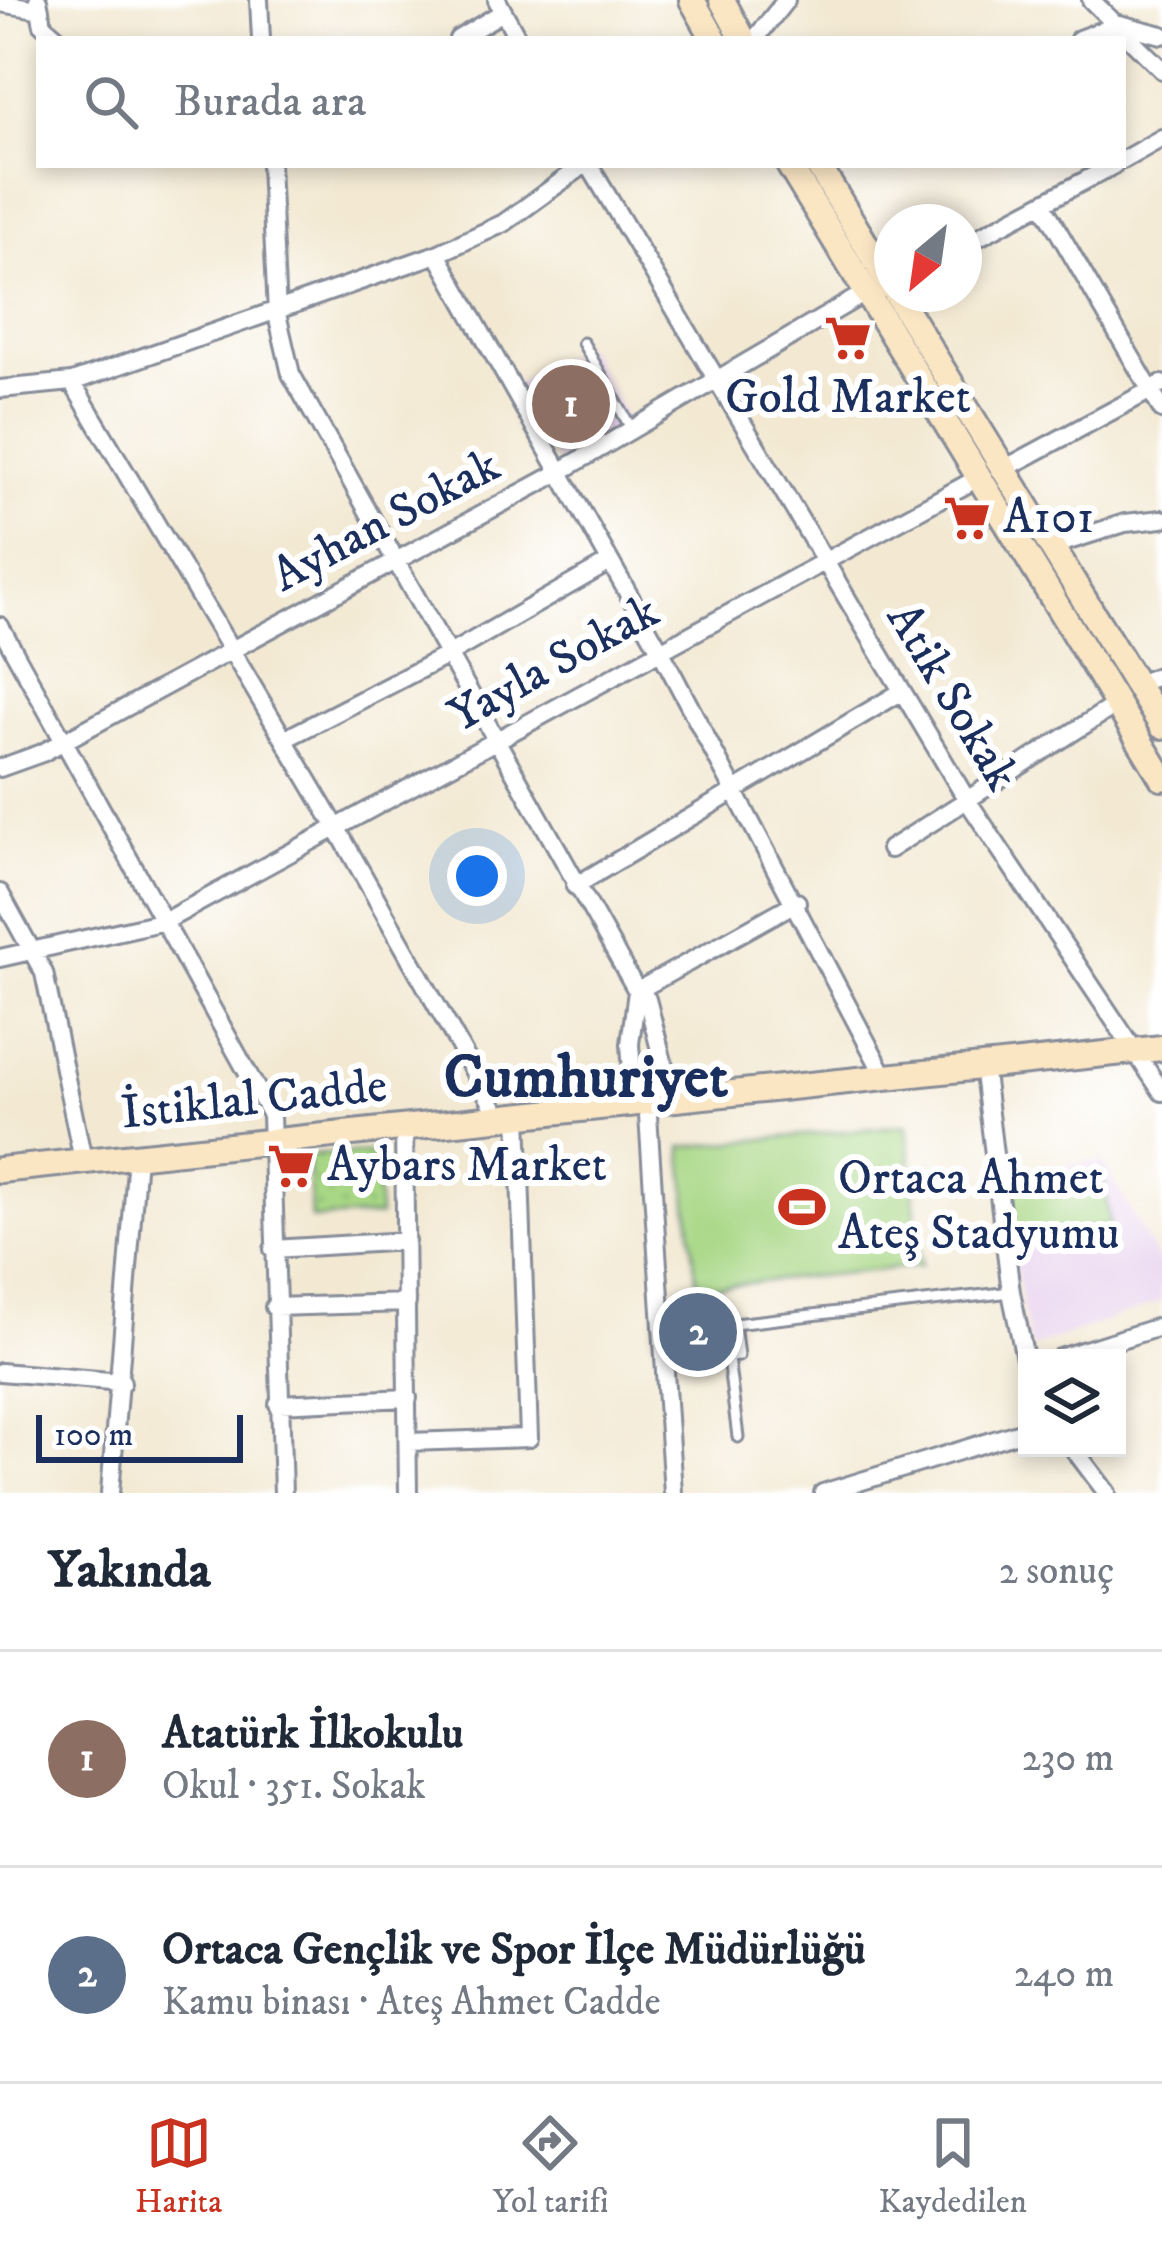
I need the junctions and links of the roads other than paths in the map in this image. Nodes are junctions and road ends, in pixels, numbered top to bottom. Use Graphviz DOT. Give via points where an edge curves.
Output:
graph roads {
  1 [pos="259,0"];
  2 [pos="692,0"];
  3 [pos="722,0"];
  4 [pos="785,0"];
  5 [pos="1091,0"];
  6 [pos="0,3"];
  7 [pos="37,5"];
  8 [pos="500,6"];
  9 [pos="1119,24"];
  10 [pos="1162,35"];
  11 [pos="56,36"];
  12 [pos="261,36"];
  13 [pos="462,36"];
  14 [pos="516,36"];
  15 [pos="712,36"];
  16 [pos="741,36"];
  17 [pos="757,36"];
  18 [pos="1087,36"];
  19 [pos="1162,70"];
  20 [pos="1162,138"];
  21 [pos="1126,158"];
  22 [pos="270,168"];
  23 [pos="582,168"];
  24 [pos="588,168"];
  25 [pos="791,168"];
  26 [pos="820,168"];
  27 [pos="1109,168"];
  28 [pos="1043,205"];
  29 [pos="982,236"];
  30 [pos="437,254"];
  31 [pos="874,265"];
  32 [pos="874,272"];
  33 [pos="874,295"];
  34 [pos="901,312"];
  35 [pos="277,314"];
  36 [pos="583,343"];
  37 [pos="714,377"];
  38 [pos="72,382"];
  39 [pos="1156,387"];
  40 [pos="0,389"];
  41 [pos="1162,410"];
  42 [pos="632,428"];
  43 [pos="992,473"];
  44 [pos="556,474"];
  45 [pos="1162,519"];
  46 [pos="1053,546"];
  47 [pos="392,562"];
  48 [pos="825,562"];
  49 [pos="608,563"];
  50 [pos="0,626"];
  51 [pos="660,650"];
  52 [pos="230,651"];
  53 [pos="446,656"];
  54 [pos="1162,675"];
  55 [pos="1136,683"];
  56 [pos="901,692"];
  57 [pos="1117,704"];
  58 [pos="1162,726"];
  59 [pos="63,739"];
  60 [pos="285,739"];
  61 [pos="494,743"];
  62 [pos="0,768"];
  63 [pos="1162,778"];
  64 [pos="735,794"];
  65 [pos="968,800"];
  66 [pos="336,826"];
  67 [pos="890,849"];
  68 [pos="575,886"];
  69 [pos="0,893"];
  70 [pos="797,902"];
  71 [pos="165,921"];
  72 [pos="28,952"];
  73 [pos="0,958"];
  74 [pos="637,991"];
  75 [pos="1162,1048"];
  76 [pos="1135,1050"];
  77 [pos="983,1065"];
  78 [pos="883,1073"];
  79 [pos="1162,1092"];
  80 [pos="651,1099"];
  81 [pos="508,1116"];
  82 [pos="404,1126"];
  83 [pos="269,1141"];
  84 [pos="137,1156"];
  85 [pos="83,1160"];
  86 [pos="0,1170"];
  87 [pos="406,1241"];
  88 [pos="273,1249"];
  89 [pos="1011,1292"];
  90 [pos="407,1303"];
  91 [pos="274,1307"];
  92 [pos="1162,1326"];
  93 [pos="1023,1349"];
  94 [pos="1089,1349"];
  95 [pos="728,1358"];
  96 [pos="666,1364"];
  97 [pos="0,1372"];
  98 [pos="122,1382"];
  99 [pos="408,1398"];
  100 [pos="278,1404"];
  101 [pos="1018,1433"];
  102 [pos="738,1437"];
  103 [pos="408,1442"];
  104 [pos="1080,1457"];
  105 [pos="110,1493"];
  106 [pos="283,1493"];
  107 [pos="396,1493"];
  108 [pos="408,1493"];
  109 [pos="673,1493"];
  110 [pos="823,1493"];
  111 [pos="1107,1493"];
  1 -- 12 [label="street"];
  2 -- 15 [label="main road"];
  3 -- 16 [label="main road"];
  4 -- 17 [label="street"];
  5 -- 9 [label="street"];
  6 -- 7 [label="street"];
  7 -- 11 [label="street"];
  8 -- 13 [label="street"];
  8 -- 14 [label="street"];
  9 -- 10 [label="street"];
  9 -- 18 [label="street"];
  9 -- 19 [label="street"];
  20 -- 21 [label="street"];
  22 -- 35 [label="street"];
  23 -- 30 [label="street" via="503,223"];
  24 -- 37 [label="street, Atik Sokak"];
  25 -- 32 [label="main road"];
  26 -- 31 [label="main road"];
  27 -- 28 [label="street"];
  28 -- 29 [label="street"];
  28 -- 39 [label="street"];
  30 -- 35 [label="street"];
  30 -- 44 [label="street"];
  33 -- 37 [label="street, Ayhan Sokak"];
  34 -- 43 [label="main road"];
  35 -- 38 [label="street"];
  35 -- 47 [label="street" via="291,374"];
  36 -- 42 [label="lane"];
  37 -- 42 [label="street, Ayhan Sokak"];
  37 -- 48 [label="street, Atik Sokak"];
  38 -- 40 [label="street"];
  38 -- 52 [label="street"];
  39 -- 41 [label="street"];
  39 -- 43 [label="street, Yayla Sokak"];
  42 -- 44 [label="street, Ayhan Sokak"];
  43 -- 46 [label="main road"];
  43 -- 48 [label="street, Yayla Sokak"];
  43 -- 57 [label="main road"];
  44 -- 47 [label="street, Ayhan Sokak"];
  44 -- 49 [label="street"];
  45 -- 46 [label="street"];
  46 -- 55 [label="main road"];
  47 -- 52 [label="street, Ayhan Sokak"];
  47 -- 53 [label="street"];
  48 -- 51 [label="street, Yayla Sokak"];
  48 -- 56 [label="street, Atik Sokak"];
  49 -- 51 [label="street"];
  49 -- 53 [label="street"];
  50 -- 59 [label="street"];
  51 -- 61 [label="street, Yayla Sokak"];
  51 -- 64 [label="street"];
  52 -- 59 [label="street, Ayhan Sokak"];
  52 -- 60 [label="street"];
  53 -- 60 [label="street"];
  53 -- 61 [label="street"];
  54 -- 55 [label="street"];
  55 -- 58 [label="main road"];
  56 -- 64 [label="street"];
  56 -- 65 [label="street, Atik Sokak"];
  57 -- 63 [label="main road"];
  57 -- 65 [label="street"];
  59 -- 62 [label="street, Ayhan Sokak"];
  59 -- 71 [label="street"];
  60 -- 66 [label="street"];
  61 -- 66 [label="street, Yayla Sokak"];
  61 -- 68 [label="street"];
  64 -- 68 [label="street"];
  64 -- 70 [label="street"];
  65 -- 67 [label="street"];
  65 -- 76 [label="street, Atik Sokak"];
  66 -- 71 [label="street, Yayla Sokak"];
  66 -- 81 [label="street"];
  68 -- 74 [label="street"];
  69 -- 72 [label="street"];
  70 -- 74 [label="street"];
  70 -- 78 [label="street"];
  71 -- 72 [label="street, Yayla Sokak"];
  71 -- 83 [label="street" via="271,1115"];
  72 -- 73 [label="street, Yayla Sokak"];
  72 -- 85 [label="street" via="44,973"];
  74 -- 80 [label="street" via="630,1044"];
  74 -- 80 [label="street" via="662,1039"];
  75 -- 76 [label="main road, İstiklal Cadde"];
  76 -- 77 [label="main road, İstiklal Cadde"];
  76 -- 79 [label="street, Atik Sokak"];
  77 -- 78 [label="main road, İstiklal Cadde"];
  77 -- 89 [label="street"];
  78 -- 80 [label="main road, İstiklal Cadde"];
  80 -- 81 [label="main road, İstiklal Cadde"];
  80 -- 96 [label="street"];
  81 -- 82 [label="main road, İstiklal Cadde"];
  81 -- 103 [label="street" via="529,1438"];
  82 -- 83 [label="main road, İstiklal Cadde"];
  82 -- 87 [label="street"];
  83 -- 84 [label="main road, İstiklal Cadde"];
  83 -- 88 [label="street"];
  84 -- 85 [label="main road, İstiklal Cadde"];
  84 -- 98 [label="street"];
  85 -- 86 [label="main road, İstiklal Cadde"];
  87 -- 88 [label="street"];
  87 -- 90 [label="street"];
  88 -- 91 [label="street"];
  89 -- 93 [label="street"];
  89 -- 95 [label="lane" via="734,1324 738,1357"];
  90 -- 91 [label="street"];
  90 -- 99 [label="street"];
  91 -- 100 [label="street"];
  92 -- 94 [label="street"];
  95 -- 96 [label="lane"];
  95 -- 102 [label="lane"];
  96 -- 109 [label="street"];
  97 -- 98 [label="street"];
  98 -- 105 [label="street"];
  99 -- 100 [label="street"];
  99 -- 103 [label="street"];
  100 -- 106 [label="street"];
  101 -- 110 [label="street"];
  103 -- 108 [label="street"];
  104 -- 111 [label="street"];
  107 -- 108 [label="street"];
}
